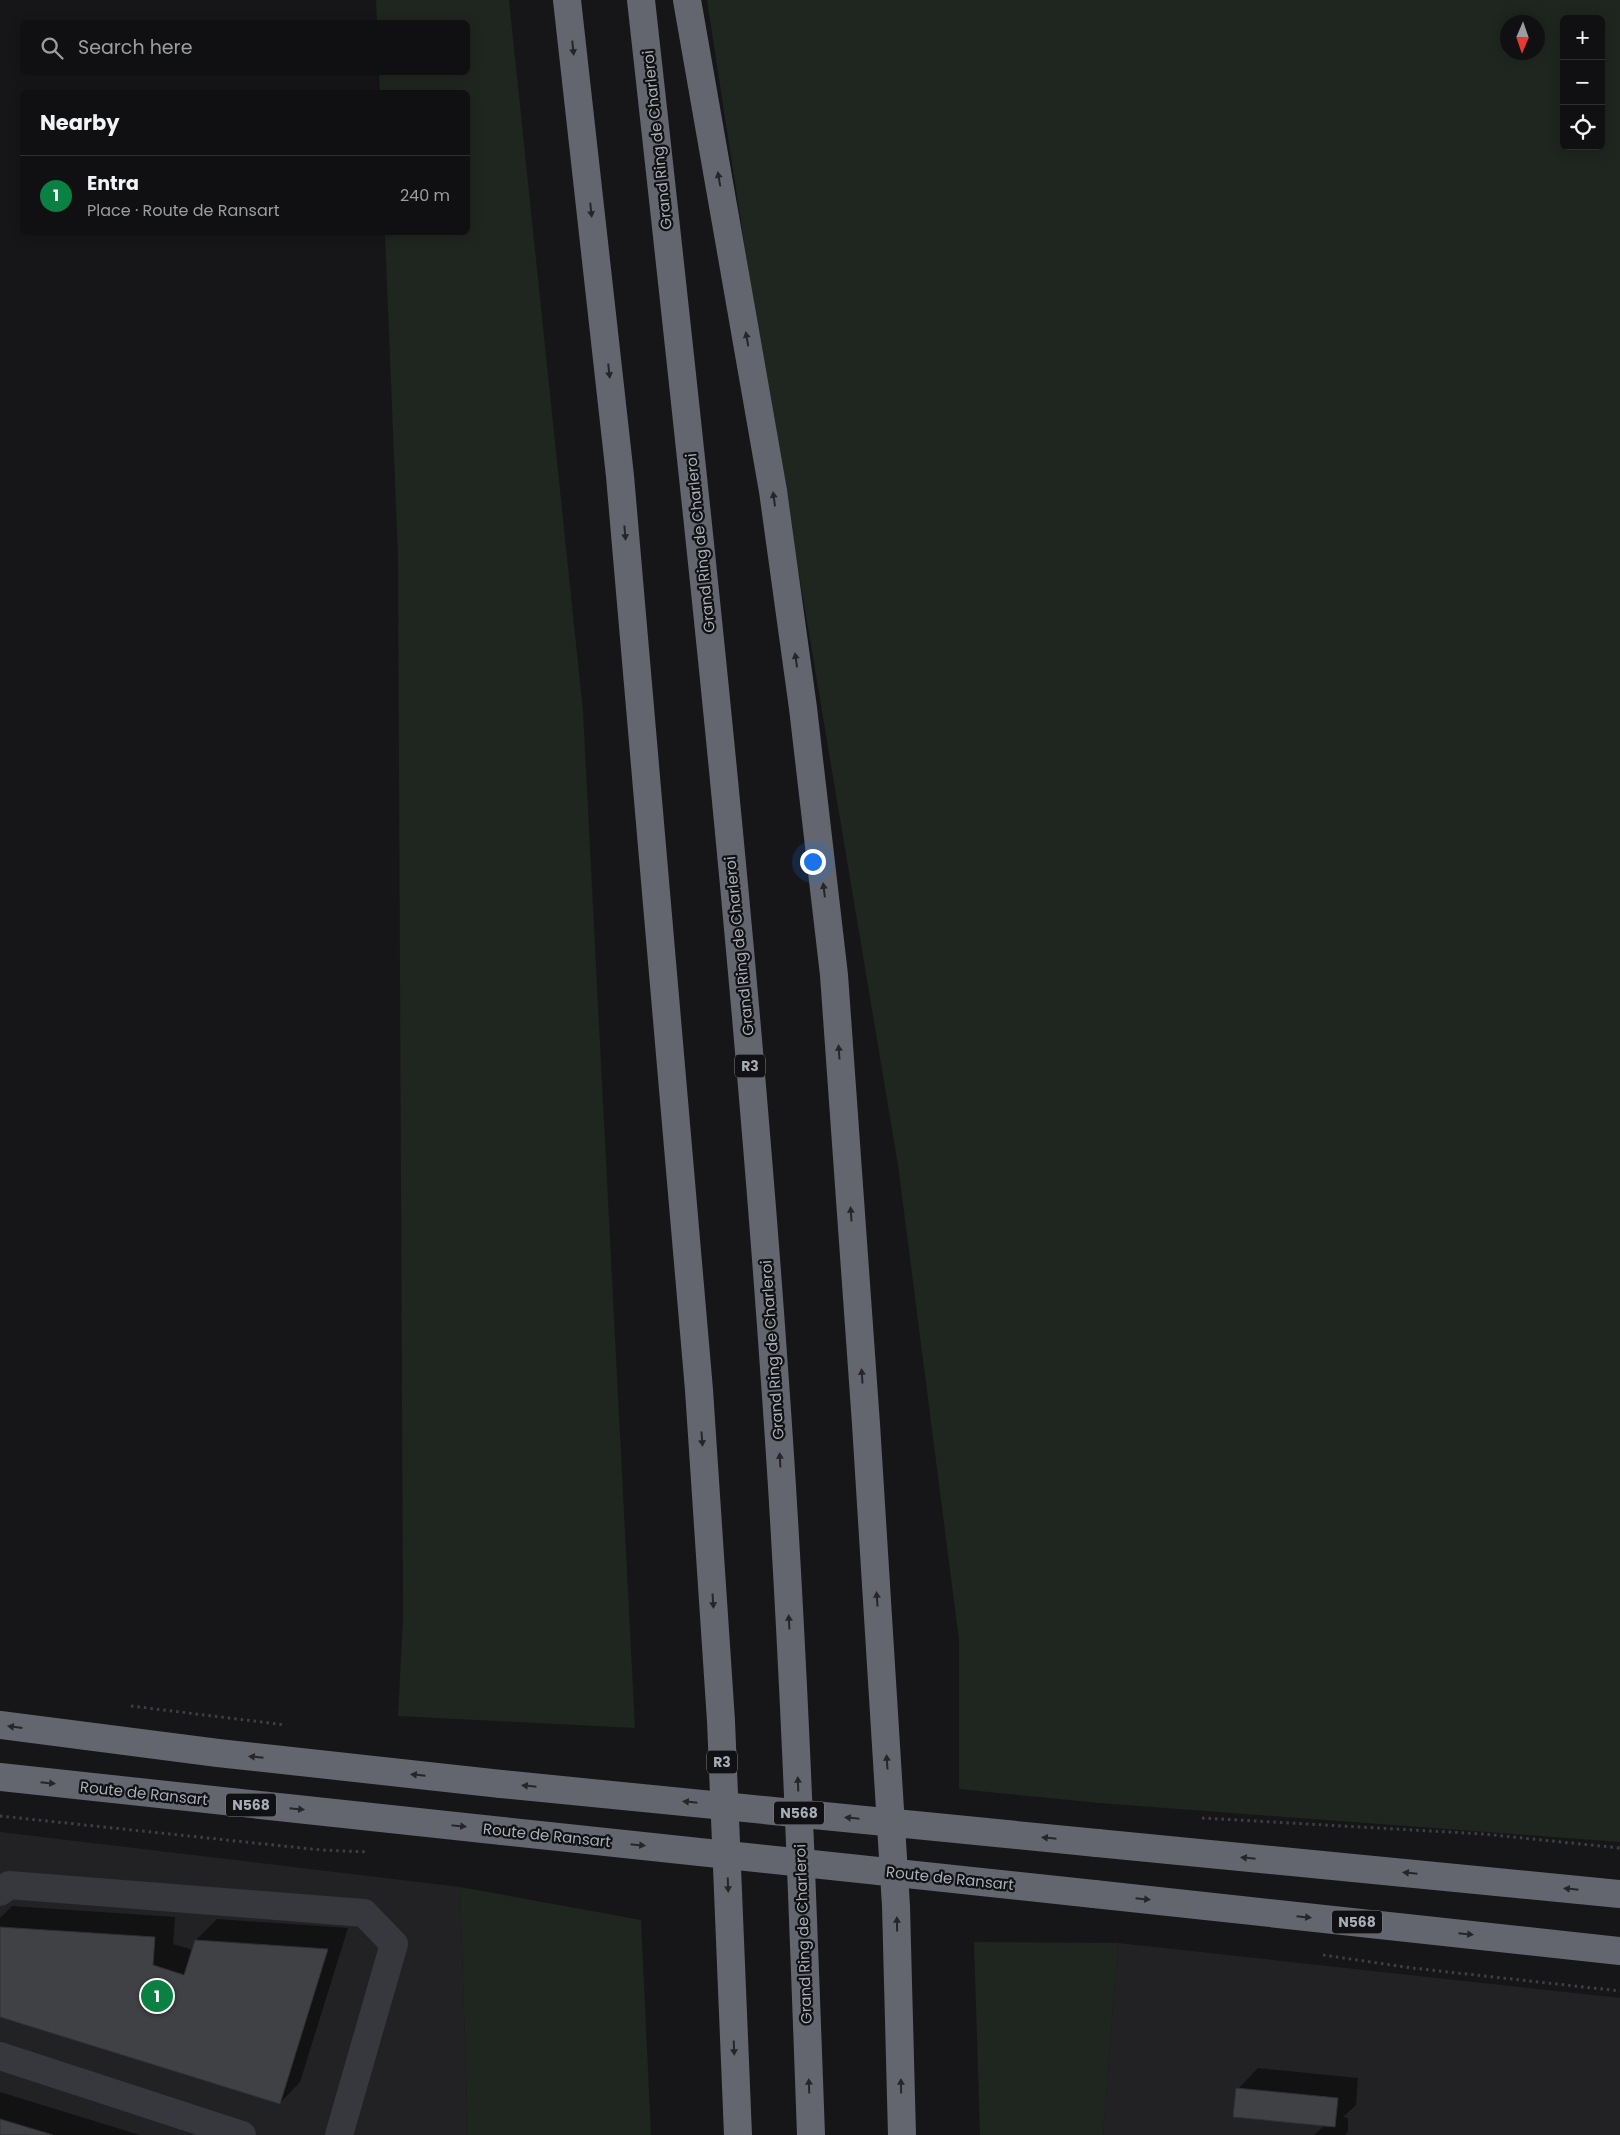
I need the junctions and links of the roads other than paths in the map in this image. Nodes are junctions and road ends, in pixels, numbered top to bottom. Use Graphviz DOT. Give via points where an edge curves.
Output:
graph roads {
  1 [pos="567,0"];
  2 [pos="641,0"];
  3 [pos="687,0"];
  4 [pos="0,1725"];
  5 [pos="0,1778"];
  6 [pos="0,1892"];
  7 [pos="1620,1894"];
  8 [pos="1620,1951"];
  9 [pos="0,2056"];
  10 [pos="242,2135"];
  11 [pos="339,2135"];
  12 [pos="738,2135"];
  13 [pos="811,2135"];
  14 [pos="902,2135"];
  1 -- 12 [label="highway, R3, one-way" via="620,476 699,1390 721,1721"];
  13 -- 2 [label="highway, Grand Ring de Charleroi / R3, one-way" via="796,1728 776,1385 752,1086 692,461"];
  14 -- 3 [label="highway, one-way" via="896,1906 834,974 803,708 773,491"];
  7 -- 4 [label="highway, N568, one-way, bridge" via="501,1784"];
  5 -- 8 [label="highway, Route de Ransart / N568, one-way, bridge"];
  6 -- 11 [label="lane" via="8,1885 364,1913 394,1944"];
  9 -- 10 [label="lane"];
}
